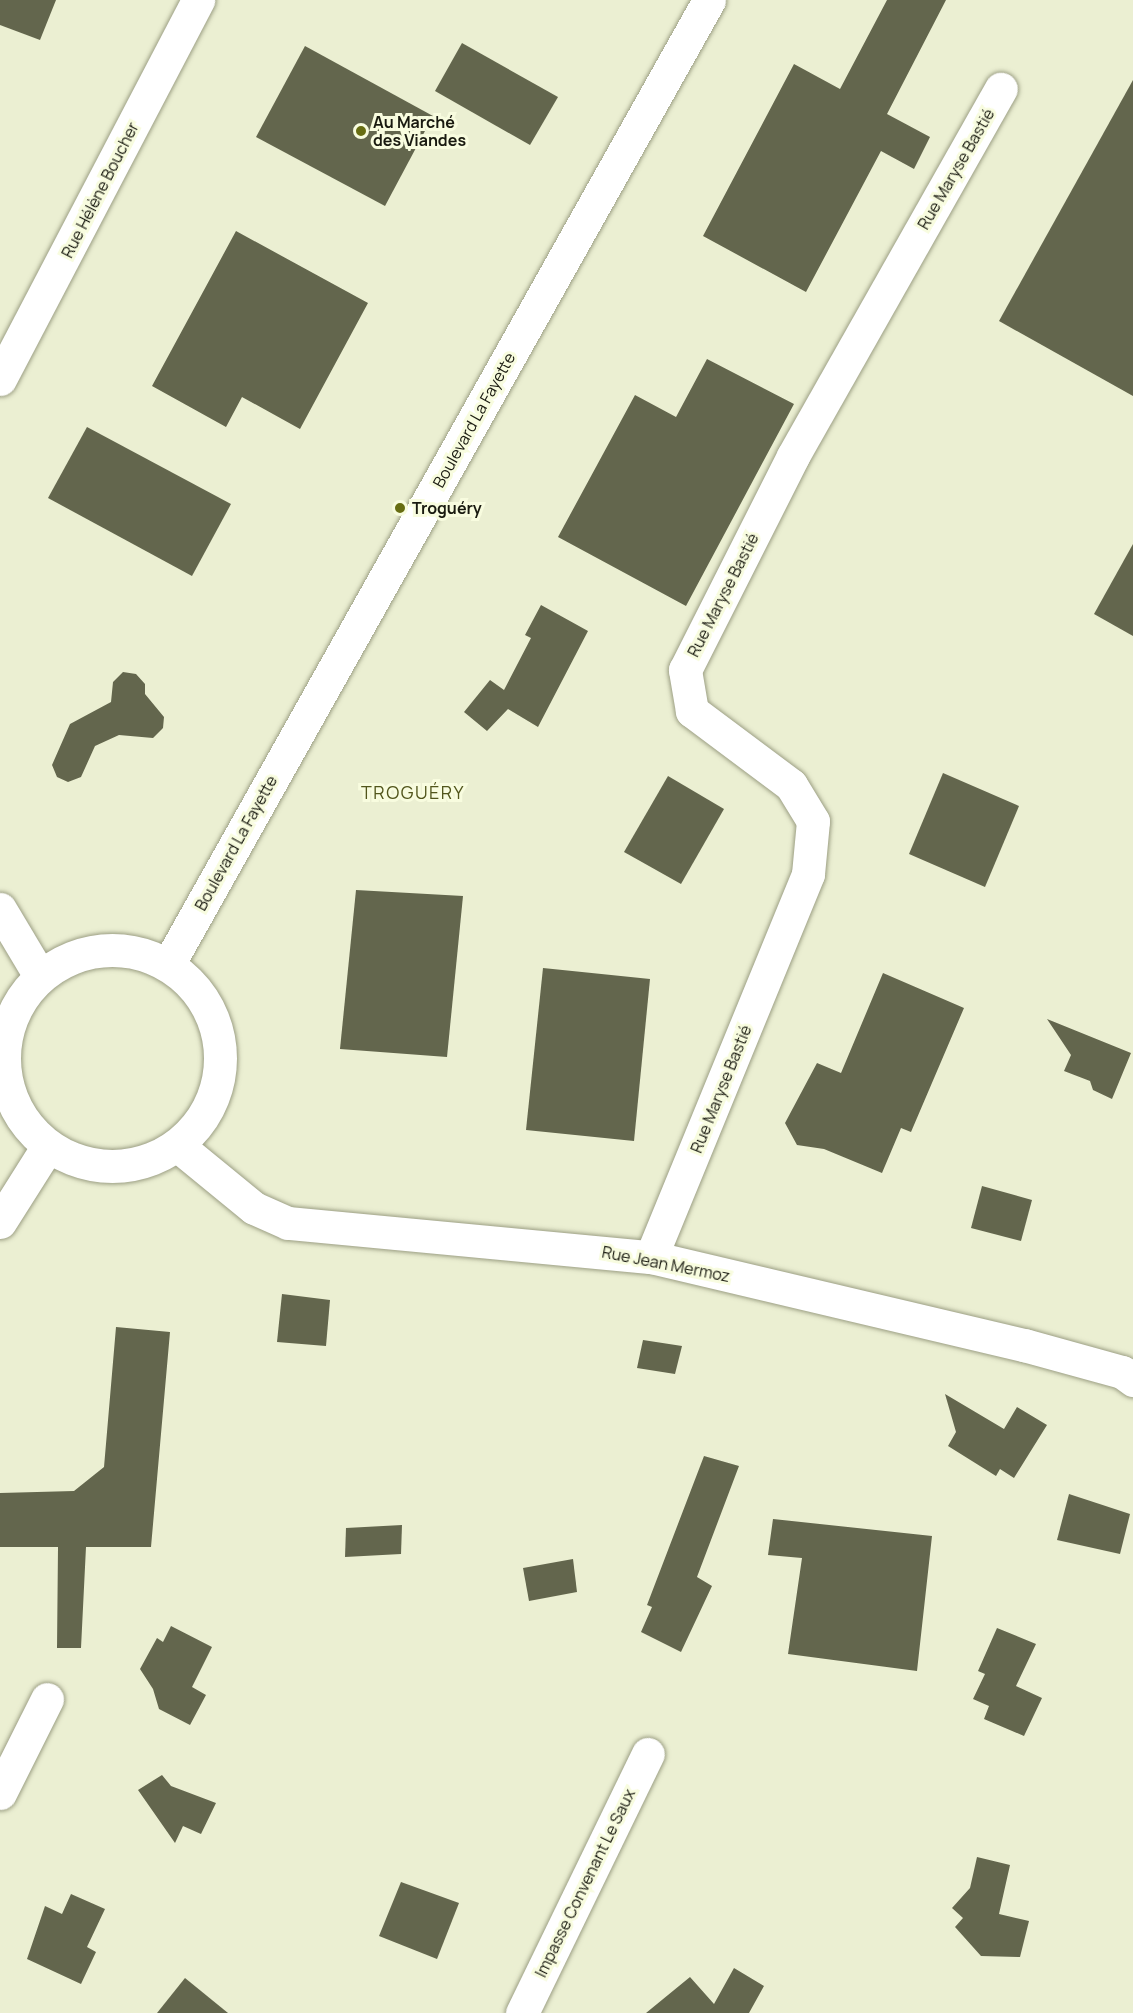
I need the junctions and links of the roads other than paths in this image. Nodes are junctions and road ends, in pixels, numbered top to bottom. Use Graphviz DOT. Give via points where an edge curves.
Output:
graph roads {
  1 [pos="198,0"];
  2 [pos="709,0"];
  3 [pos="1001,88"];
  4 [pos="0,379"];
  5 [pos="0,909"];
  6 [pos="168,965"];
  7 [pos="40,976"];
  8 [pos="177,1145"];
  9 [pos="48,1146"];
  10 [pos="0,1222"];
  11 [pos="651,1257"];
  12 [pos="1129,1369"];
  13 [pos="46,1699"];
  14 [pos="648,1754"];
  15 [pos="0,1793"];
  16 [pos="522,2013"];
  1 -- 4 [label="street, Rue Hélène Boucher"];
  2 -- 6 [label="street, Boulevard La Fayette"];
  3 -- 11 [label="street, Rue Maryse Bastié" via="793,456 685,670 692,711 791,785 813,821 808,874"];
  5 -- 7 [label="street"];
  6 -- 7 [label="street" via="132,951 94,950 57,963"];
  6 -- 8 [label="street" via="195,988 213,1018 221,1053 211,1099 201,1120"];
  7 -- 9 [label="street" via="10,1018 3,1053 7,1088 23,1121"];
  8 -- 9 [label="street" via="136,1164 90,1164"];
  8 -- 11 [label="street, Rue Jean Mermoz" via="254,1208 288,1223"];
  9 -- 10 [label="street"];
  11 -- 12 [label="street, Rue Jean Mermoz"];
  13 -- 15 [label="street"];
  14 -- 16 [label="street, Impasse Convenant Le Saux"];
}
